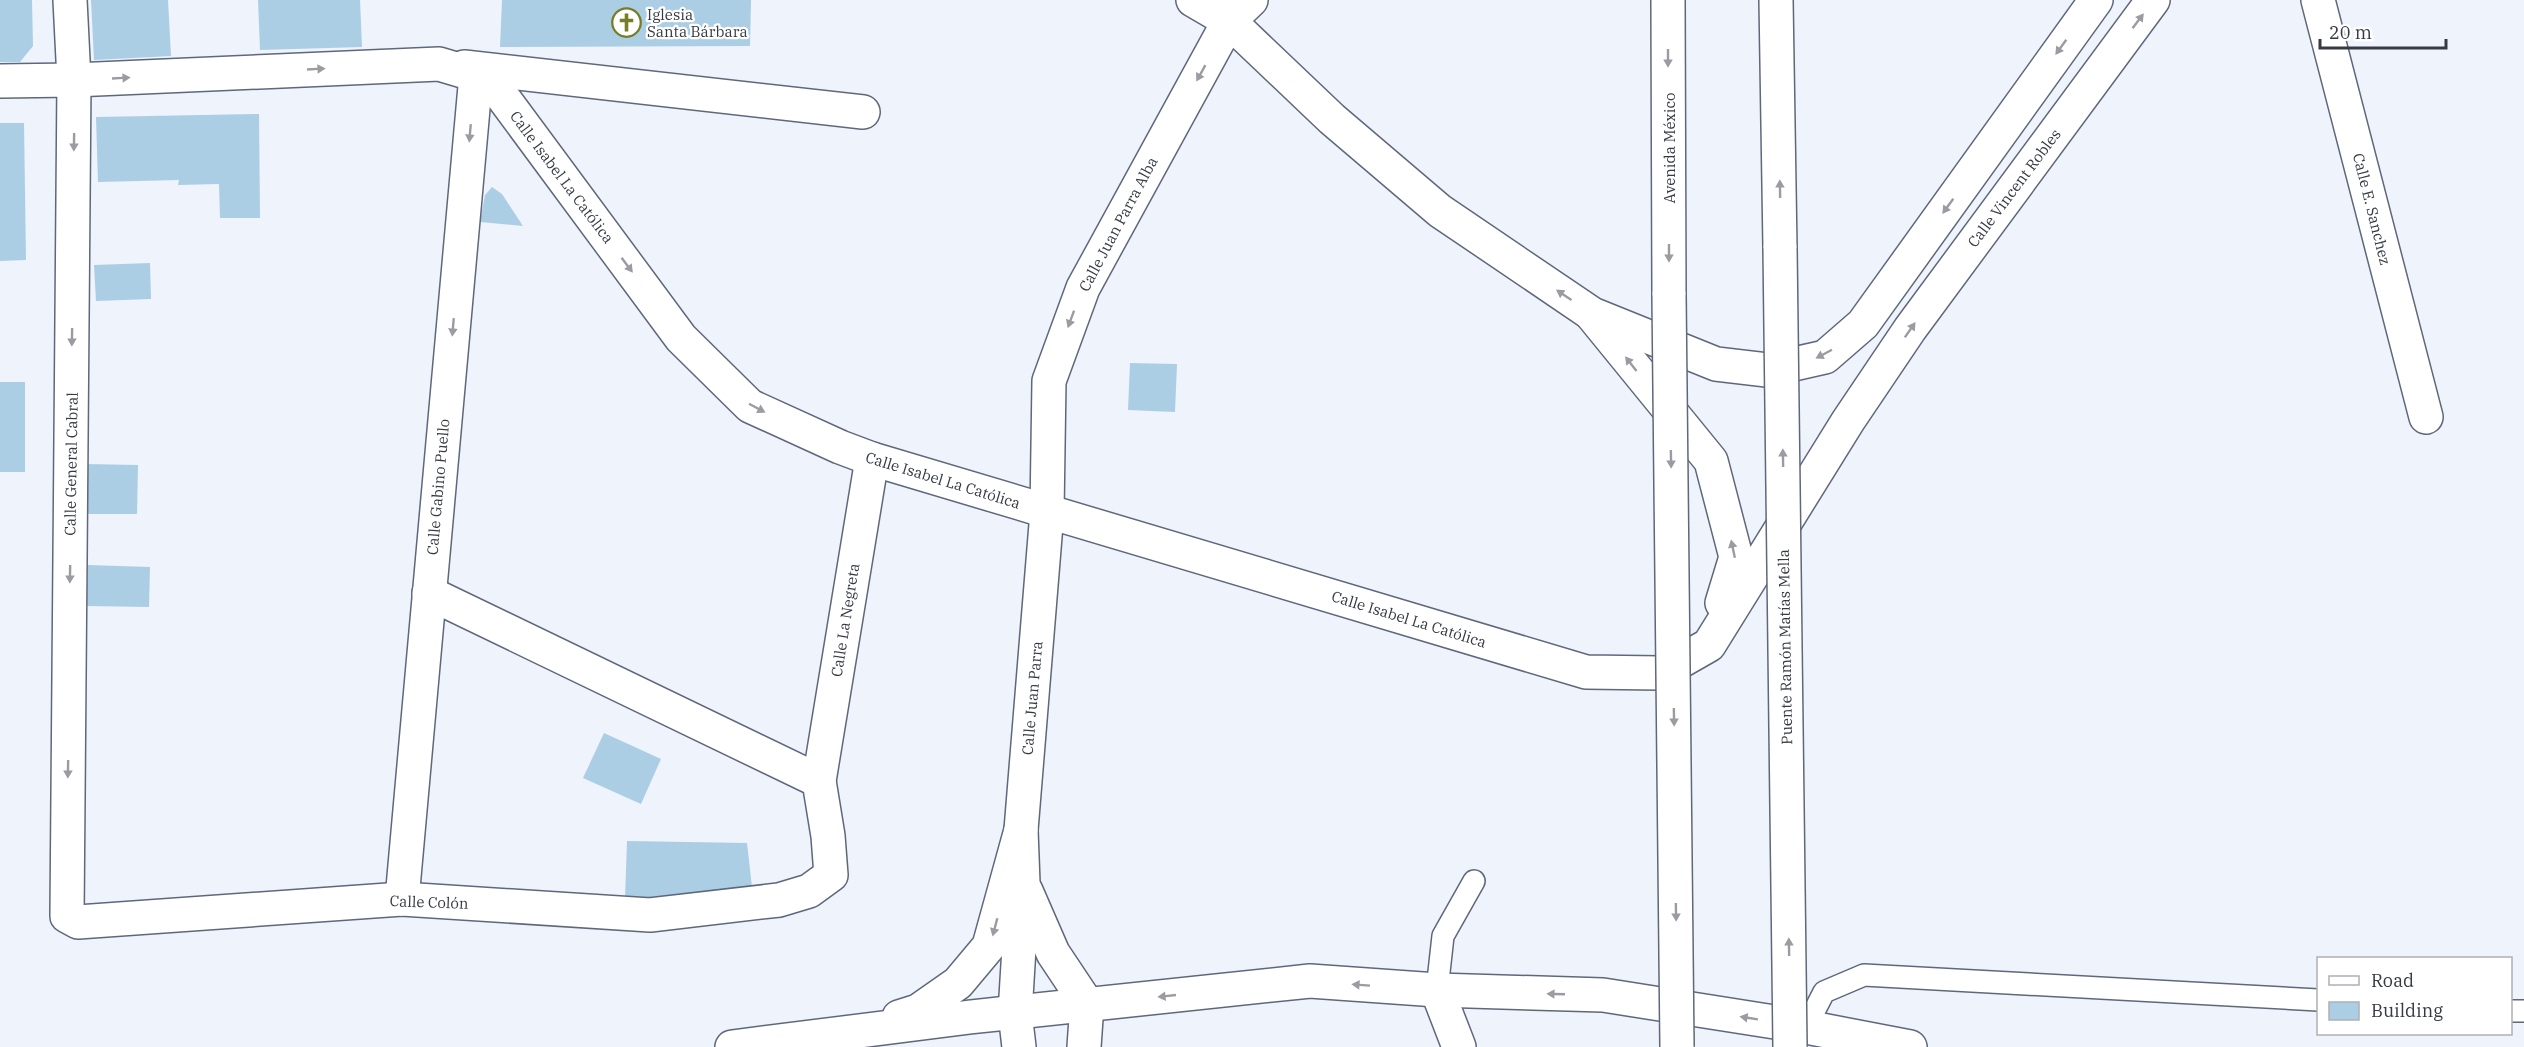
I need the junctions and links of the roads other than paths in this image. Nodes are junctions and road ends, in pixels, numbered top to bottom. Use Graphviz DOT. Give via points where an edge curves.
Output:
graph roads {
  1 [pos="70,0"];
  2 [pos="1193,0"];
  3 [pos="1668,0"];
  4 [pos="2096,0"];
  5 [pos="2153,0"];
  6 [pos="2318,0"];
  7 [pos="1777,5"];
  8 [pos="1239,7"];
  9 [pos="439,64"];
  10 [pos="476,75"];
  11 [pos="74,80"];
  12 [pos="0,81"];
  13 [pos="863,112"];
  14 [pos="1592,314"];
  15 [pos="1877,378"];
  16 [pos="2426,417"];
  17 [pos="872,459"];
  18 [pos="1047,512"];
  19 [pos="429,593"];
  20 [pos="1709,645"];
  21 [pos="819,781"];
  22 [pos="1021,830"];
  23 [pos="1474,881"];
  24 [pos="1023,884"];
  25 [pos="402,899"];
  26 [pos="78,922"];
  27 [pos="1437,990"];
  28 [pos="2317,1000"];
  29 [pos="1087,1004"];
  30 [pos="1015,1013"];
  31 [pos="857,1031"];
  32 [pos="1798,1037"];
  33 [pos="732,1047"];
  34 [pos="1019,1047"];
  35 [pos="1084,1047"];
  36 [pos="1459,1047"];
  37 [pos="1677,1047"];
  38 [pos="1910,1047"];
  1 -- 11 [label="street, Calle General Cabral"];
  2 -- 8 [label="street"];
  3 -- 37 [label="street, Avenida México, one-way, bridge"];
  4 -- 14 [label="street, one-way" via="1863,324 1825,357 1767,370 1716,364"];
  15 -- 5 [label="street, Calle Vincent Robles, one-way"];
  6 -- 16 [label="street, Calle E. Sanchez"];
  32 -- 7 [label="street, Puente Ramón Matías Mella, one-way, bridge"];
  14 -- 8 [label="street, one-way" via="1440,211 1332,119"];
  8 -- 18 [label="street, Calle Juan Parra Alba, one-way" via="1079,298 1048,381"];
  9 -- 10 [label="street, Calle Isabel La Católica"];
  11 -- 9 [label="street, Calle Isabel La Católica, one-way"];
  9 -- 13 [label="street"];
  10 -- 17 [label="street, Calle Isabel La Católica, one-way" via="502,96 681,338 750,406"];
  10 -- 19 [label="street, Calle Gabino Puello, one-way"];
  11 -- 12 [label="street, Calle Isabel La Católica"];
  11 -- 26 [label="street, Calle General Cabral, one-way" via="67,916"];
  20 -- 14 [label="street, one-way" via="1736,557 1711,461"];
  15 -- 20 [label="street, Calle Isabel La Católica"];
  17 -- 18 [label="street, Calle Isabel La Católica"];
  17 -- 21 [label="street, Calle La Negreta"];
  18 -- 20 [label="street, Calle Isabel La Católica" via="1586,672 1660,673"];
  18 -- 22 [label="street, Calle Juan Parra"];
  19 -- 21 [label="street"];
  19 -- 25 [label="street, Calle Gabino Puello"];
  21 -- 25 [label="street, Calle Colón" via="831,875 809,891 779,900 650,915"];
  22 -- 24 [label="street, Calle Juan Parra"];
  22 -- 31 [label="street, one-way" via="989,946 958,983 918,1011"];
  23 -- 27 [label="lane" via="1443,936"];
  24 -- 29 [label="street, Calle Juan Parra" via="1053,953"];
  24 -- 30 [label="street, Calle Juan Parra"];
  25 -- 26 [label="street, Calle Colón"];
  27 -- 29 [label="street, one-way" via="1310,981"];
  32 -- 27 [label="street, one-way" via="1603,995"];
  27 -- 36 [label="street"];
  28 -- 32 [label="lane" via="1864,975 1824,992"];
  29 -- 30 [label="street"];
  29 -- 35 [label="street"];
  30 -- 31 [label="street"];
  30 -- 34 [label="street, Calle Juan Parra"];
  31 -- 33 [label="street"];
  32 -- 38 [label="street"];
}
